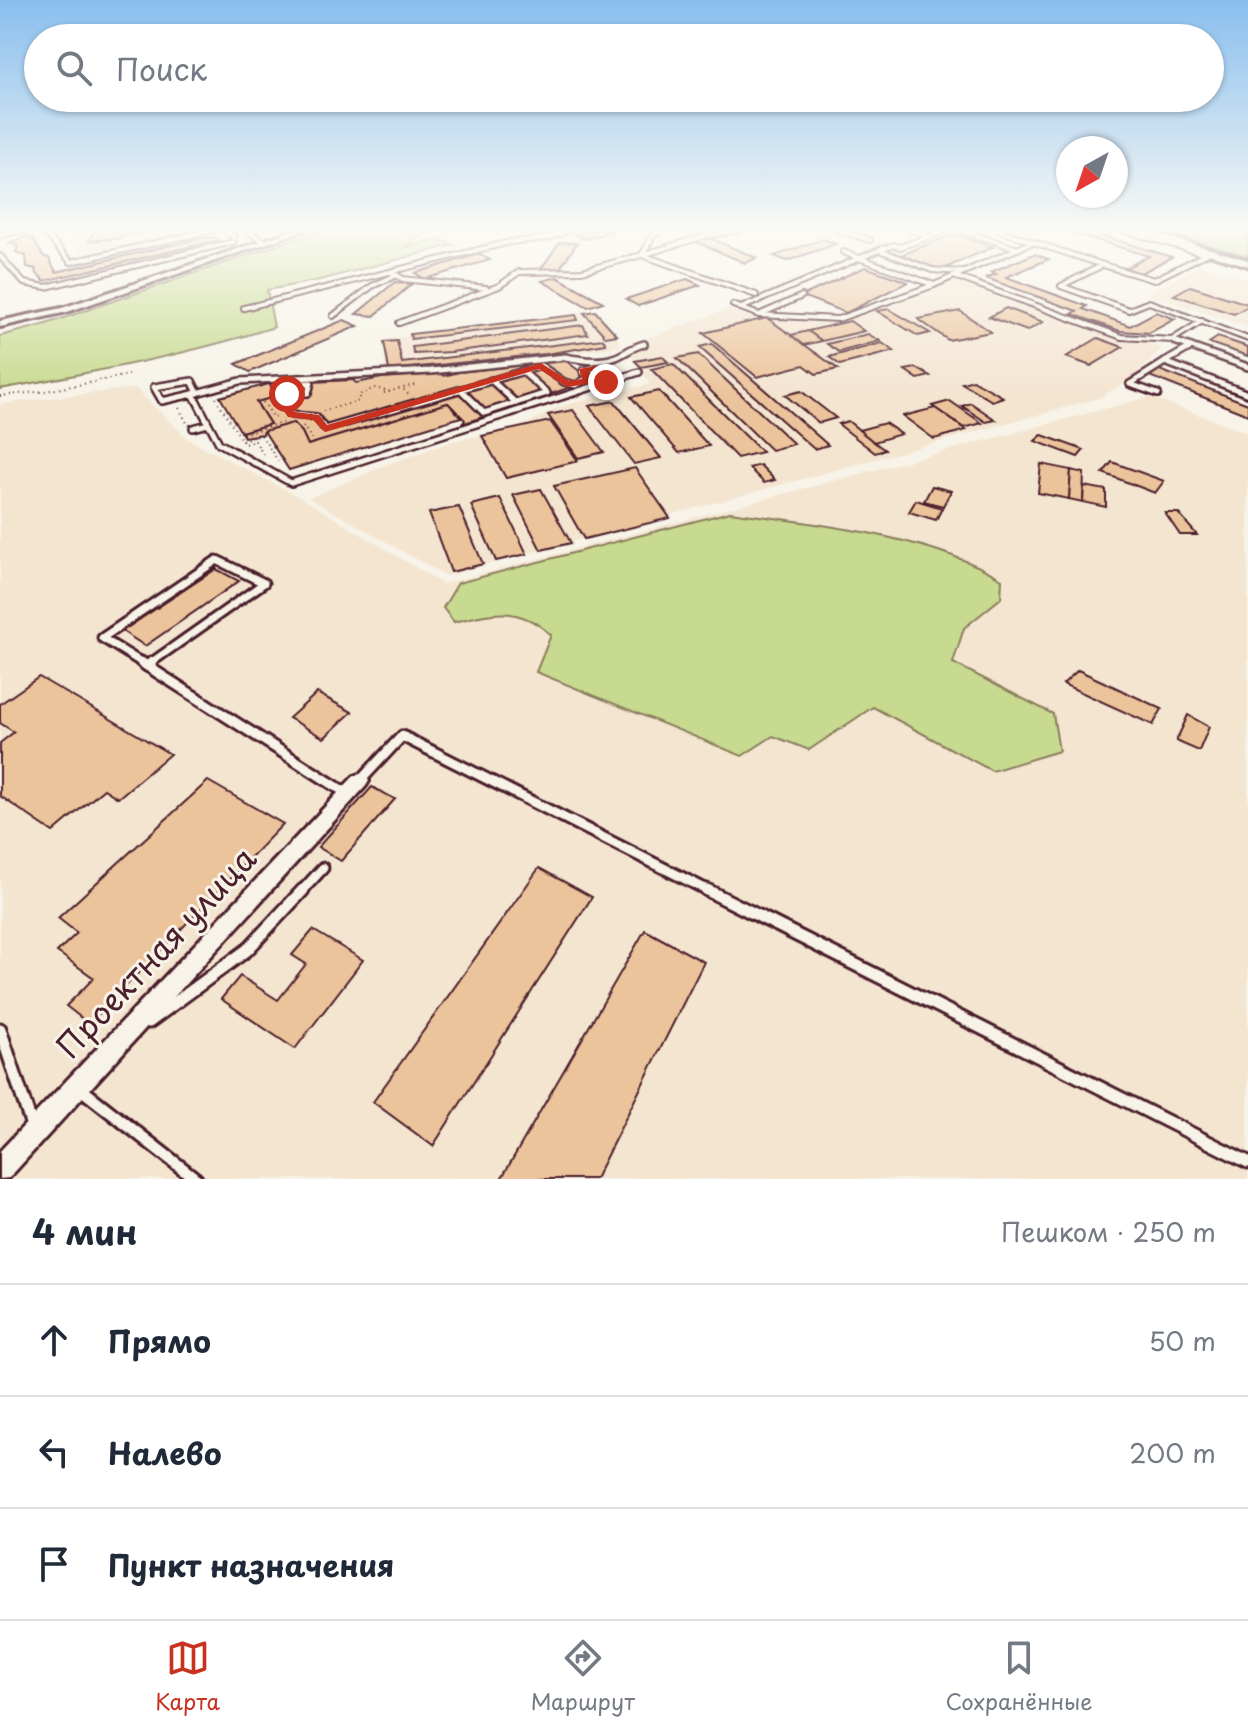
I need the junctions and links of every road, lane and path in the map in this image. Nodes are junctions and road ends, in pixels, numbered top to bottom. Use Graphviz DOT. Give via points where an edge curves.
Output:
graph roads {
  1 [pos="24,285"];
  2 [pos="54,285"];
  3 [pos="138,285"];
  4 [pos="342,285"];
  5 [pos="374,285"];
  6 [pos="456,285"];
  7 [pos="498,285"];
  8 [pos="728,285"];
  9 [pos="796,285"];
  10 [pos="934,285"];
  11 [pos="979,285"];
  12 [pos="1063,285"];
  13 [pos="491,289"];
  14 [pos="756,295"];
  15 [pos="802,296"];
  16 [pos="733,305"];
  17 [pos="244,308"];
  18 [pos="741,308"];
  19 [pos="759,315"];
  20 [pos="333,316"];
  21 [pos="1202,321"];
  22 [pos="399,323"];
  23 [pos="0,324"];
  24 [pos="1248,339"];
  25 [pos="1172,340"];
  26 [pos="644,344"];
  27 [pos="1191,347"];
  28 [pos="588,361"];
  29 [pos="1165,362"];
  30 [pos="573,366"];
  31 [pos="1248,367"];
  32 [pos="593,368"];
  33 [pos="522,371"];
  34 [pos="639,372"];
  35 [pos="129,375"];
  36 [pos="491,380"];
  37 [pos="607,381"];
  38 [pos="402,388"];
  39 [pos="460,389"];
  40 [pos="218,392"];
  41 [pos="195,393"];
  42 [pos="384,393"];
  43 [pos="287,394"];
  44 [pos="1158,394"];
  45 [pos="1248,394"];
  46 [pos="0,396"];
  47 [pos="516,403"];
  48 [pos="208,424"];
  49 [pos="301,424"];
  50 [pos="193,428"];
  51 [pos="242,440"];
  52 [pos="314,442"];
  53 [pos="267,461"];
  54 [pos="352,463"];
  55 [pos="358,471"];
  56 [pos="287,474"];
  57 [pos="147,666"];
  58 [pos="354,787"];
  59 [pos="323,868"];
  60 [pos="0,1029"];
  61 [pos="114,1046"];
  62 [pos="77,1086"];
  63 [pos="35,1132"];
  64 [pos="1248,1162"];
  65 [pos="0,1169"];
  66 [pos="196,1179"];
  1 -- 2 [label="lane"];
  3 -- 23 [label="street"];
  4 -- 17 [label="lane"];
  5 -- 20 [label="lane"];
  6 -- 13 [label="lane"];
  7 -- 13 [label="lane"];
  8 -- 14 [label="lane"];
  9 -- 18 [label="lane"];
  10 -- 19 [label="lane" via="838,319"];
  11 -- 25 [label="lane" via="1122,337"];
  12 -- 21 [label="lane" via="1129,310 1149,302"];
  13 -- 22 [label="lane"];
  15 -- 19 [label="lane"];
  16 -- 18 [label="lane"];
  18 -- 19 [label="lane"];
  21 -- 24 [label="lane"];
  21 -- 25 [label="lane"];
  25 -- 27 [label="lane"];
  26 -- 28 [label="lane" via="616,358"];
  27 -- 29 [label="lane"];
  27 -- 31 [label="lane"];
  28 -- 30 [label="lane"];
  28 -- 32 [label="lane"];
  28 -- 41 [label="lane" via="565,357 431,371 240,381"];
  29 -- 44 [label="lane" via="1128,383"];
  29 -- 45 [label="lane"];
  32 -- 33 [label="lane" via="583,371 588,378 577,385 563,383 541,366"];
  32 -- 37 [label="lane"];
  33 -- 36 [label="lane"];
  33 -- 47 [label="lane" via="547,393"];
  34 -- 37 [label="lane"];
  35 -- 46 [label="path"];
  36 -- 39 [label="lane"];
  36 -- 47 [label="lane"];
  37 -- 54 [label="lane"];
  38 -- 42 [label="path"];
  39 -- 43 [label="lane" via="325,429 316,417 292,415 284,404"];
  39 -- 47 [label="lane" via="484,413"];
  40 -- 51 [label="path" via="213,393"];
  41 -- 41 [label="lane" via="192,381 154,387 162,401"];
  41 -- 48 [label="lane"];
  48 -- 50 [label="lane"];
  48 -- 54 [label="lane" via="219,443 291,483"];
  49 -- 52 [label="path"];
  51 -- 53 [label="path" via="255,441"];
  51 -- 56 [label="path" via="261,435"];
  54 -- 55 [label="lane"];
  57 -- 57 [label="lane" via="225,611 264,583 217,560 102,638"];
  57 -- 58 [label="lane"];
  58 -- 61 [label="street, Проектная улица"];
  58 -- 64 [label="lane" via="402,736"];
  59 -- 61 [label="lane" via="247,950"];
  60 -- 63 [label="lane"];
  61 -- 62 [label="street, Проектная улица"];
  62 -- 63 [label="street, Проектная улица"];
  62 -- 66 [label="lane"];
  63 -- 65 [label="street, Проектная улица"];
}
